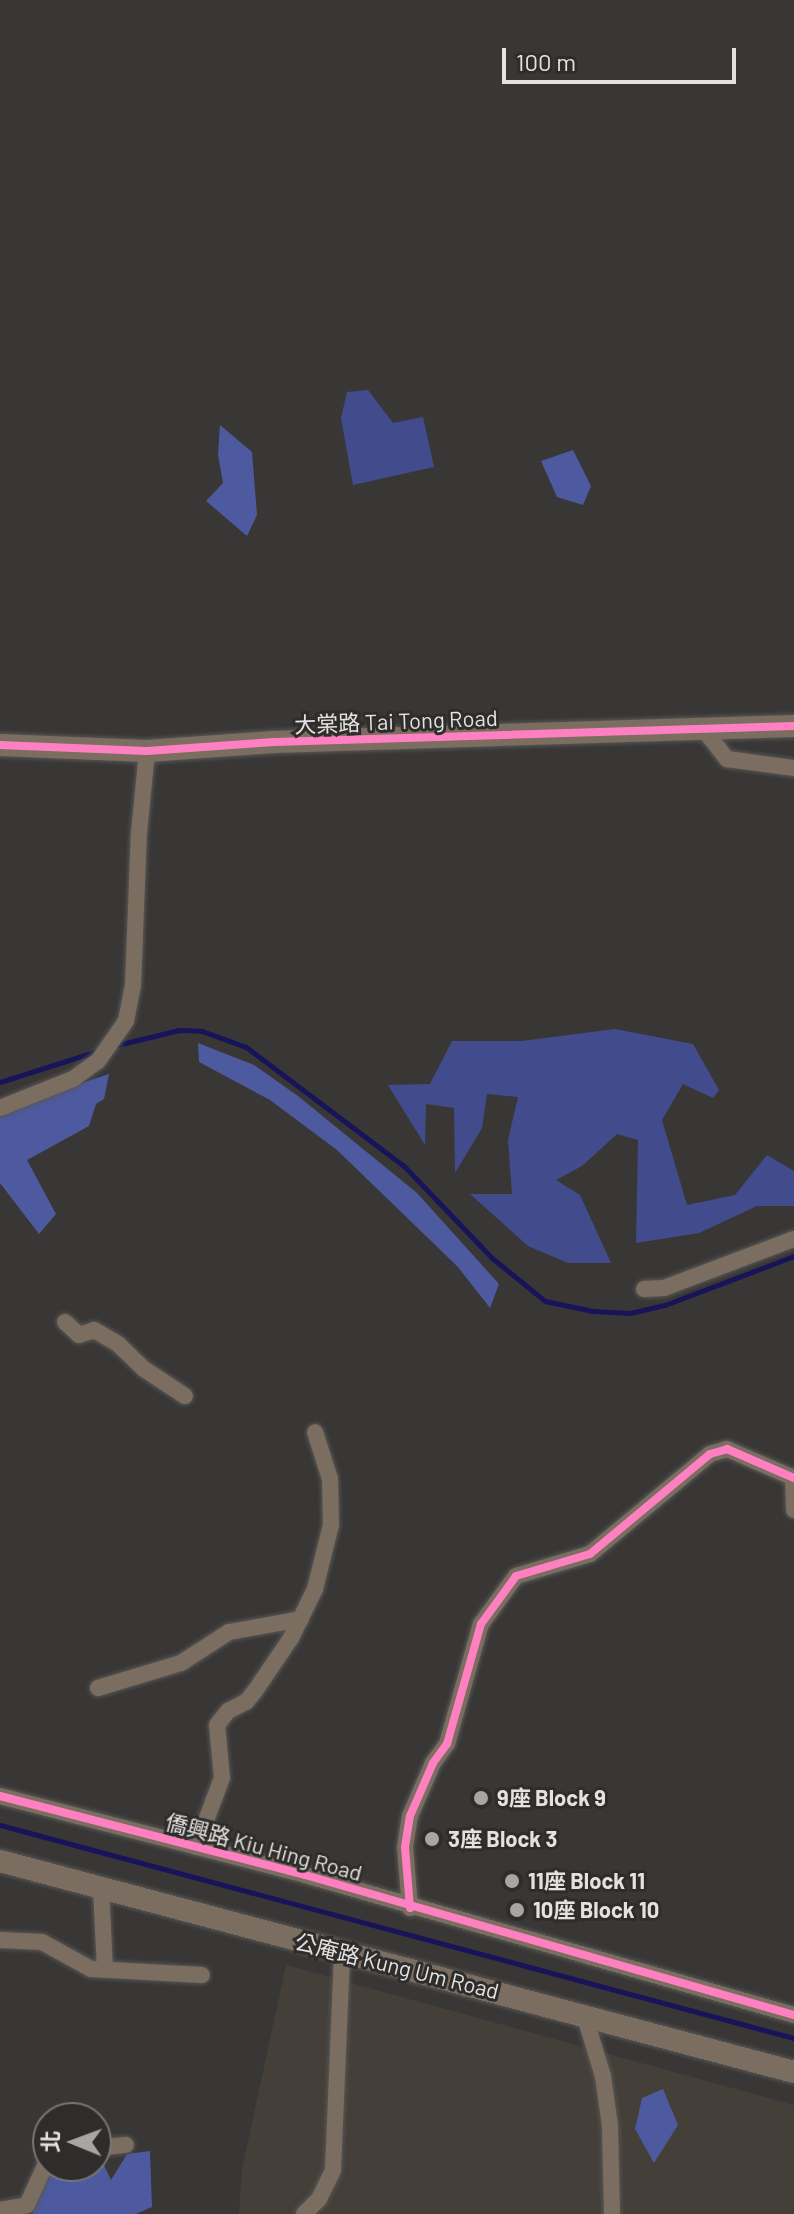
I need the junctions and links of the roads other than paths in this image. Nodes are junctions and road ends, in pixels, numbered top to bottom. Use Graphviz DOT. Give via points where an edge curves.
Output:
graph roads {
  1 [pos="794,726"];
  2 [pos="705,731"];
  3 [pos="0,745"];
  4 [pos="147,751"];
  5 [pos="794,768"];
  6 [pos="0,1108"];
  7 [pos="794,1239"];
  8 [pos="656,1272"];
  9 [pos="664,1288"];
  10 [pos="644,1289"];
  11 [pos="65,1322"];
  12 [pos="185,1396"];
  13 [pos="315,1432"];
  14 [pos="793,1478"];
  15 [pos="794,1510"];
  16 [pos="301,1619"];
  17 [pos="98,1688"];
  18 [pos="0,1796"];
  19 [pos="196,1847"];
  20 [pos="1,1865"];
  21 [pos="101,1888"];
  22 [pos="410,1908"];
  23 [pos="0,1940"];
  24 [pos="342,1953"];
  25 [pos="105,1969"];
  26 [pos="202,1975"];
  27 [pos="584,2014"];
  28 [pos="794,2015"];
  29 [pos="794,2072"];
  30 [pos="126,2145"];
  31 [pos="112,2146"];
  32 [pos="38,2182"];
  33 [pos="0,2210"];
  34 [pos="304,2214"];
  35 [pos="612,2214"];
  1 -- 2 [label="street, 大棠路 Tai Tong Road"];
  2 -- 4 [label="street, 大棠路 Tai Tong Road" via="306,741"];
  2 -- 5 [label="street" via="727,759"];
  3 -- 4 [label="street, 大棠路 Tai Tong Road"];
  4 -- 6 [label="street" via="133,986 126,1021 98,1061 73,1079"];
  7 -- 9 [label="street"];
  8 -- 9 [label="street"];
  9 -- 10 [label="street"];
  11 -- 12 [label="street" via="79,1335 94,1330 118,1344"];
  13 -- 16 [label="street" via="330,1479 331,1525 315,1589"];
  14 -- 15 [label="street"];
  14 -- 22 [label="street" via="727,1449 710,1454 590,1554 516,1576 481,1624 447,1744 410,1816 405,1847"];
  16 -- 17 [label="street" via="229,1632 181,1663"];
  16 -- 19 [label="street" via="246,1702 228,1711 217,1725 222,1778"];
  18 -- 19 [label="street, 僑興路 Kiu Hing Road"];
  19 -- 22 [label="street, 僑興路 Kiu Hing Road"];
  20 -- 21 [label="street, 公庵路 Kung Um Road"];
  21 -- 24 [label="street, 公庵路 Kung Um Road"];
  21 -- 25 [label="street"];
  22 -- 28 [label="street, 僑興路 Kiu Hing Road"];
  23 -- 25 [label="street" via="42,1942 81,1966"];
  24 -- 27 [label="street, 公庵路 Kung Um Road"];
  24 -- 34 [label="street" via="333,2170 319,2199"];
  25 -- 26 [label="street"];
  27 -- 29 [label="street, 公庵路 Kung Um Road"];
  27 -- 35 [label="street" via="603,2076 610,2126"];
  30 -- 31 [label="street"];
  32 -- 33 [label="street" via="27,2205"];
}
